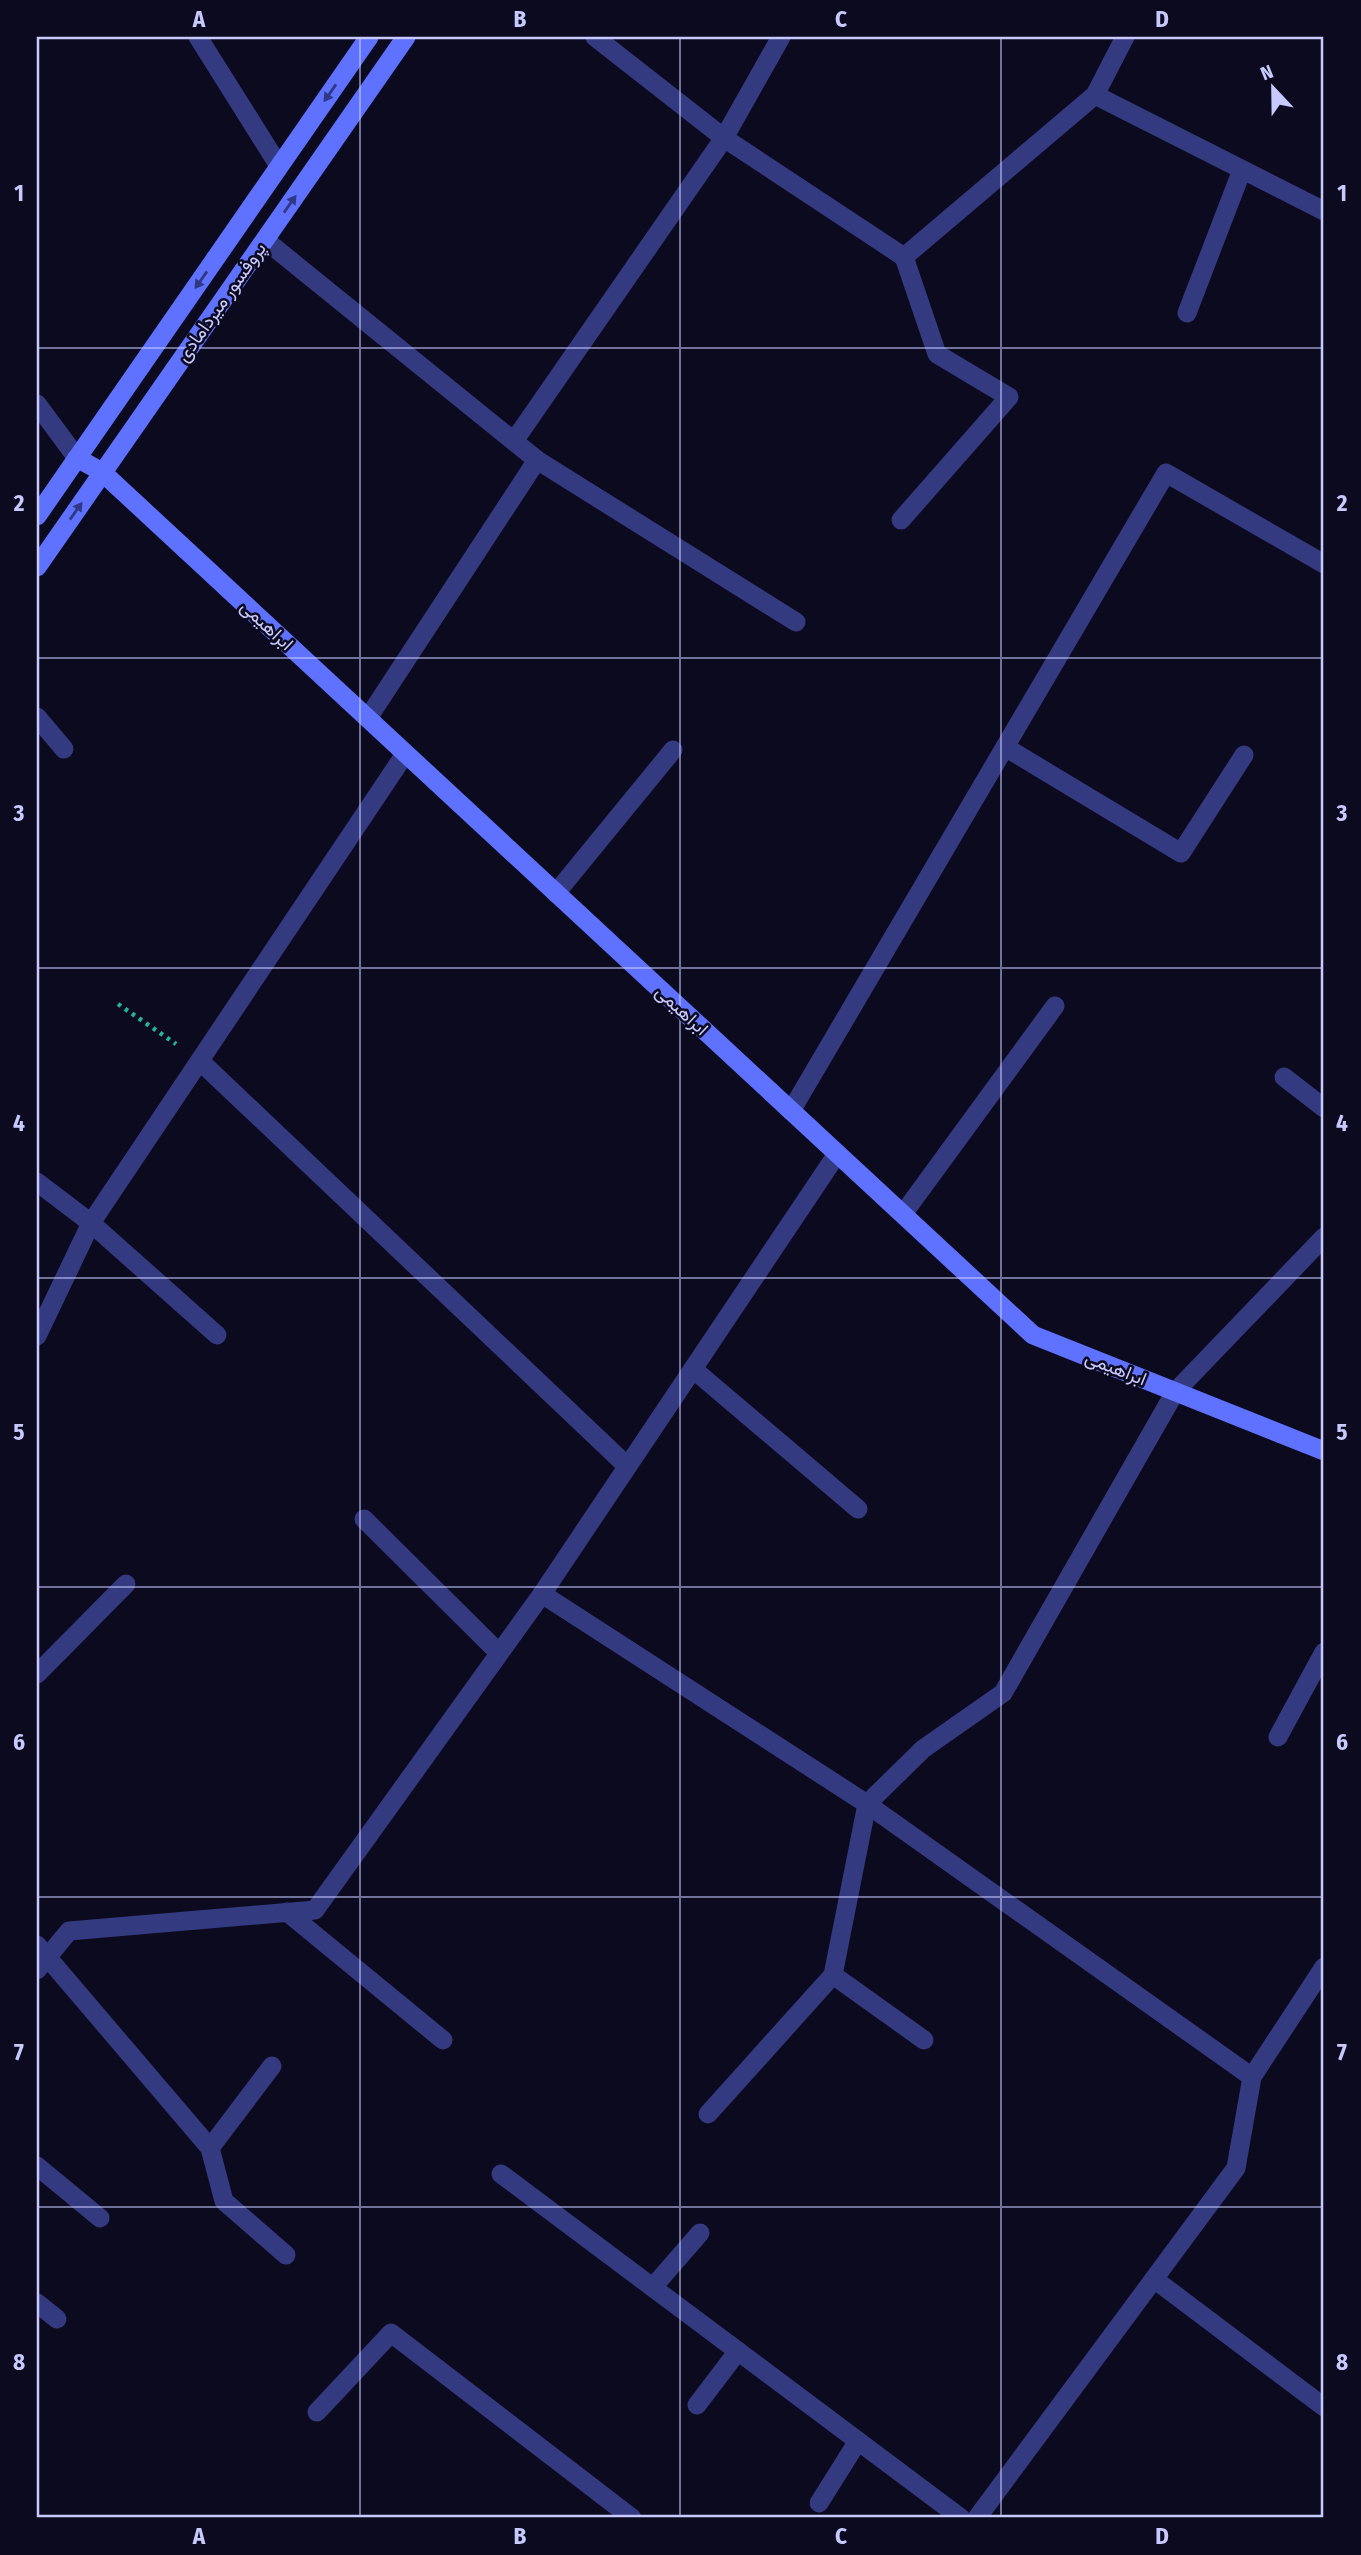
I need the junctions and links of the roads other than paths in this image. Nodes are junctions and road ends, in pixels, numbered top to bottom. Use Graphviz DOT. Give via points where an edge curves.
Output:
graph roads {
  1 [pos="198,37"];
  2 [pos="369,37"];
  3 [pos="406,37"];
  4 [pos="596,37"];
  5 [pos="781,37"];
  6 [pos="1125,37"];
  7 [pos="1095,95"];
  8 [pos="724,138"];
  9 [pos="279,166"];
  10 [pos="1242,170"];
  11 [pos="1324,211"];
  12 [pos="265,240"];
  13 [pos="904,257"];
  14 [pos="1187,313"];
  15 [pos="37,404"];
  16 [pos="514,441"];
  17 [pos="77,458"];
  18 [pos="537,460"];
  19 [pos="102,472"];
  20 [pos="37,516"];
  21 [pos="901,520"];
  22 [pos="1324,564"];
  23 [pos="37,567"];
  24 [pos="796,622"];
  25 [pos="37,717"];
  26 [pos="368,718"];
  27 [pos="1005,747"];
  28 [pos="64,749"];
  29 [pos="673,750"];
  30 [pos="405,754"];
  31 [pos="1244,755"];
  32 [pos="556,893"];
  33 [pos="1055,1006"];
  34 [pos="200,1061"];
  35 [pos="1284,1077"];
  36 [pos="1324,1108"];
  37 [pos="791,1111"];
  38 [pos="837,1154"];
  39 [pos="37,1182"];
  40 [pos="903,1214"];
  41 [pos="91,1223"];
  42 [pos="1324,1237"];
  43 [pos="217,1335"];
  44 [pos="37,1336"];
  45 [pos="692,1368"];
  46 [pos="1175,1392"];
  47 [pos="1324,1451"];
  48 [pos="627,1466"];
  49 [pos="858,1509"];
  50 [pos="364,1519"];
  51 [pos="126,1584"];
  52 [pos="542,1594"];
  53 [pos="1324,1652"];
  54 [pos="499,1653"];
  55 [pos="37,1674"];
  56 [pos="1278,1737"];
  57 [pos="867,1804"];
  58 [pos="287,1912"];
  59 [pos="40,1957"];
  60 [pos="1324,1967"];
  61 [pos="833,1975"];
  62 [pos="443,2040"];
  63 [pos="925,2040"];
  64 [pos="272,2066"];
  65 [pos="1252,2077"];
  66 [pos="708,2114"];
  67 [pos="210,2148"];
  68 [pos="37,2166"];
  69 [pos="501,2174"];
  70 [pos="100,2218"];
  71 [pos="700,2233"];
  72 [pos="286,2255"];
  73 [pos="1154,2279"];
  74 [pos="653,2287"];
  75 [pos="37,2303"];
  76 [pos="57,2319"];
  77 [pos="738,2351"];
  78 [pos="697,2405"];
  79 [pos="1324,2407"];
  80 [pos="317,2412"];
  81 [pos="858,2441"];
  82 [pos="819,2503"];
  83 [pos="632,2518"];
  84 [pos="961,2518"];
  85 [pos="977,2518"];
  1 -- 9 [label="street"];
  2 -- 9 [label="main road, پروفسور میردامادی, one-way"];
  12 -- 3 [label="main road, پروفسور میردامادی, one-way"];
  4 -- 8 [label="street"];
  5 -- 8 [label="street"];
  6 -- 7 [label="street"];
  7 -- 10 [label="street"];
  7 -- 13 [label="street"];
  8 -- 13 [label="street"];
  8 -- 16 [label="street"];
  9 -- 17 [label="main road, پروفسور میردامادی, one-way"];
  10 -- 11 [label="street"];
  10 -- 14 [label="street"];
  12 -- 16 [label="street"];
  12 -- 19 [label="main road, پروفسور میردامادی"];
  13 -- 21 [label="street" via="937,354 1009,397"];
  15 -- 17 [label="street"];
  16 -- 18 [label="street"];
  17 -- 19 [label="main road, ابراهیمی"];
  17 -- 20 [label="main road, پروفسور میردامادی"];
  18 -- 24 [label="street"];
  18 -- 26 [label="street"];
  23 -- 19 [label="main road, پروفسور میردامادی, one-way"];
  19 -- 26 [label="main road, ابراهیمی"];
  22 -- 27 [label="street" via="1166,473"];
  25 -- 28 [label="street"];
  26 -- 30 [label="main road, ابراهیمی"];
  27 -- 31 [label="street" via="1181,853"];
  27 -- 37 [label="street"];
  29 -- 32 [label="street"];
  30 -- 32 [label="main road, ابراهیمی"];
  30 -- 34 [label="street"];
  32 -- 37 [label="main road, ابراهیمی"];
  33 -- 40 [label="street"];
  34 -- 41 [label="street"];
  34 -- 48 [label="street"];
  35 -- 36 [label="street"];
  37 -- 38 [label="main road, ابراهیمی"];
  38 -- 40 [label="main road, ابراهیمی"];
  38 -- 45 [label="street"];
  39 -- 41 [label="street"];
  40 -- 46 [label="main road, ابراهیمی" via="1033,1335"];
  41 -- 43 [label="street"];
  41 -- 44 [label="street"];
  42 -- 46 [label="street"];
  45 -- 48 [label="street"];
  45 -- 49 [label="street"];
  46 -- 47 [label="main road, ابراهیمی"];
  46 -- 57 [label="street" via="1003,1693 923,1749"];
  48 -- 52 [label="street"];
  50 -- 54 [label="street"];
  51 -- 55 [label="street"];
  52 -- 54 [label="street"];
  52 -- 57 [label="street"];
  53 -- 56 [label="street"];
  54 -- 58 [label="street" via="315,1910"];
  57 -- 61 [label="street"];
  57 -- 65 [label="street"];
  58 -- 59 [label="street" via="69,1930"];
  58 -- 62 [label="street"];
  59 -- 67 [label="street"];
  60 -- 65 [label="street"];
  61 -- 63 [label="street"];
  61 -- 66 [label="street"];
  64 -- 67 [label="street"];
  65 -- 73 [label="street" via="1236,2168"];
  67 -- 72 [label="street" via="224,2201"];
  68 -- 70 [label="street"];
  69 -- 74 [label="street"];
  71 -- 74 [label="street"];
  73 -- 79 [label="street"];
  73 -- 85 [label="street"];
  74 -- 77 [label="street"];
  75 -- 76 [label="street"];
  77 -- 78 [label="street"];
  77 -- 81 [label="street"];
  80 -- 83 [label="street" via="391,2333"];
  81 -- 82 [label="street"];
  81 -- 84 [label="street"];
}
